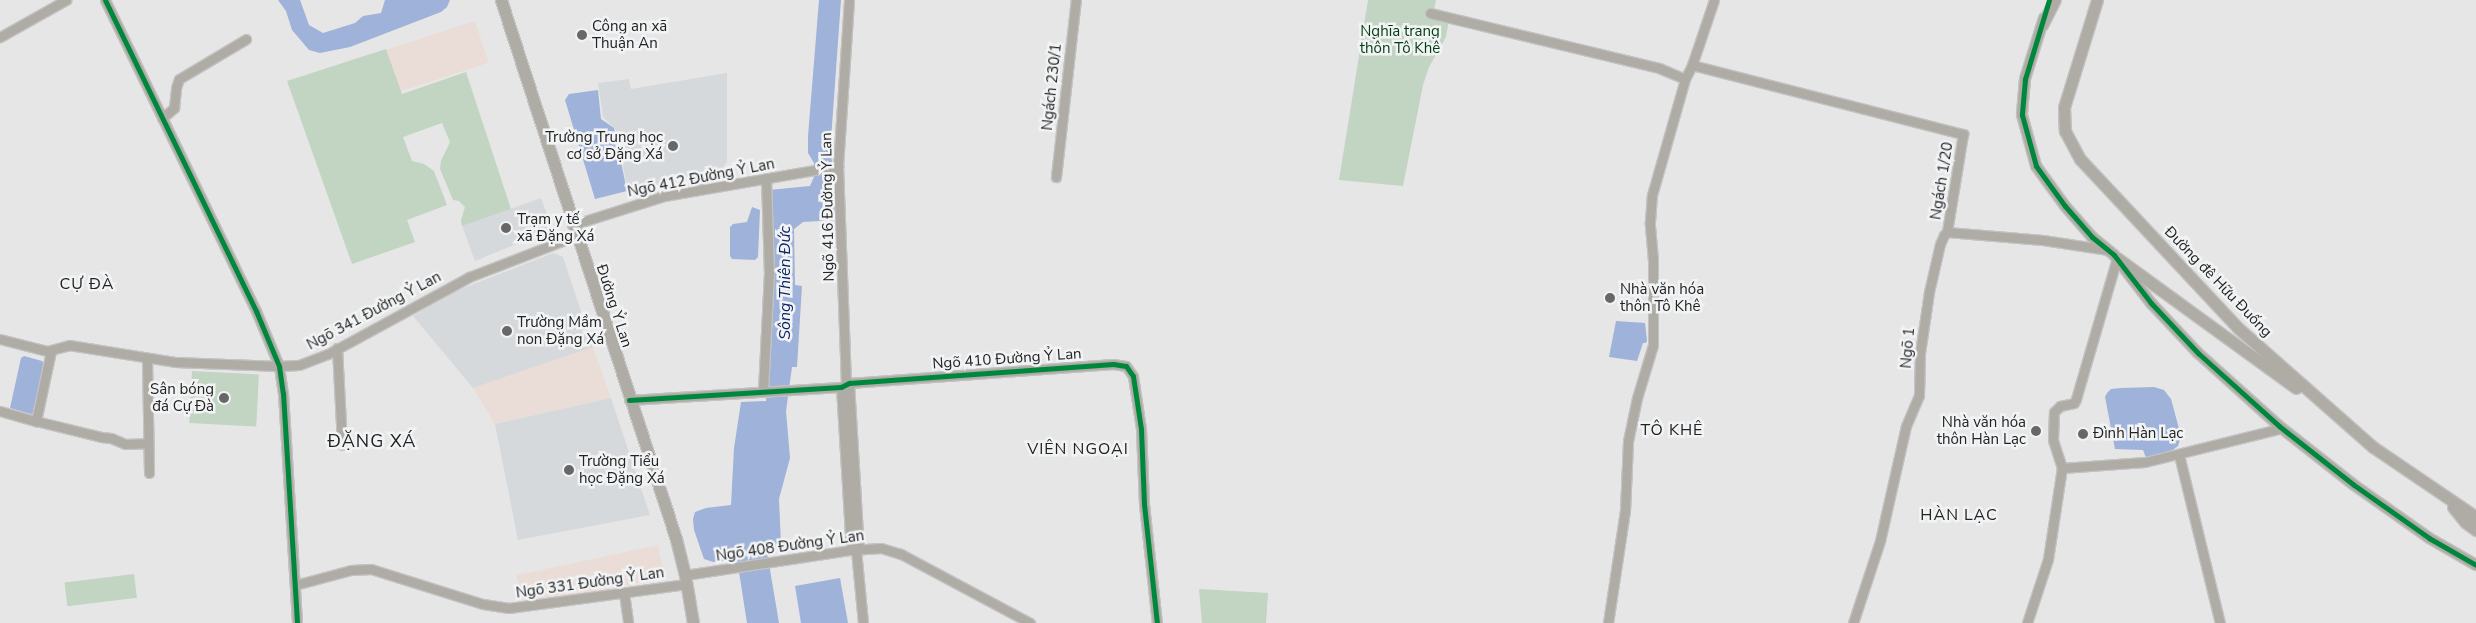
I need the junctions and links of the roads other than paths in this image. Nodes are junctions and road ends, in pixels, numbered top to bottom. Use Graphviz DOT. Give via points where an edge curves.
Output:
graph roads {
  1 [pos="66,0"];
  2 [pos="105,0"];
  3 [pos="501,0"];
  4 [pos="848,0"];
  5 [pos="1076,0"];
  6 [pos="1714,0"];
  7 [pos="2049,0"];
  8 [pos="2055,0"];
  9 [pos="2097,0"];
  10 [pos="1430,13"];
  11 [pos="2042,24"];
  12 [pos="0,37"];
  13 [pos="246,39"];
  14 [pos="1692,65"];
  15 [pos="1685,79"];
  16 [pos="162,118"];
  17 [pos="838,166"];
  18 [pos="1056,177"];
  19 [pos="766,178"];
  20 [pos="574,230"];
  21 [pos="1948,232"];
  22 [pos="2108,250"];
  23 [pos="2117,258"];
  24 [pos="0,339"];
  25 [pos="337,348"];
  26 [pos="51,351"];
  27 [pos="146,358"];
  28 [pos="279,366"];
  29 [pos="845,385"];
  30 [pos="763,392"];
  31 [pos="630,400"];
  32 [pos="0,411"];
  33 [pos="36,421"];
  34 [pos="2348,426"];
  35 [pos="2282,428"];
  36 [pos="148,443"];
  37 [pos="342,445"];
  38 [pos="2178,454"];
  39 [pos="2062,468"];
  40 [pos="148,473"];
  41 [pos="2443,497"];
  42 [pos="2476,517"];
  43 [pos="2476,530"];
  44 [pos="855,550"];
  45 [pos="2476,565"];
  46 [pos="686,580"];
  47 [pos="295,585"];
  48 [pos="624,593"];
  49 [pos="297,623"];
  50 [pos="628,623"];
  51 [pos="693,623"];
  52 [pos="863,623"];
  53 [pos="1030,623"];
  54 [pos="1157,623"];
  55 [pos="1608,623"];
  56 [pos="1853,623"];
  57 [pos="2027,623"];
  58 [pos="2220,623"];
  1 -- 12 [label="street"];
  2 -- 16 [label="street"];
  3 -- 20 [label="main road, Đường Ỷ Lan"];
  4 -- 17 [label="street, Ngõ 416 Đường Ỷ Lan"];
  5 -- 18 [label="street, Ngách 230/1"];
  6 -- 14 [label="street"];
  7 -- 11 [label="street"];
  8 -- 11 [label="main road"];
  9 -- 34 [label="main road, Đường đê Hữu Đuống" via="2064,107 2066,131 2080,159 2238,328"];
  10 -- 15 [label="street" via="1659,68"];
  11 -- 22 [label="street" via="2026,79 2022,115 2036,166 2065,206"];
  13 -- 16 [label="street" via="179,79 174,108"];
  14 -- 15 [label="street"];
  14 -- 21 [label="street, Ngách 1/20" via="1963,134"];
  15 -- 55 [label="street" via="1651,204 1653,345 1628,436 1625,511"];
  16 -- 28 [label="street" via="256,311"];
  17 -- 19 [label="street, Ngõ 412 Đường Ỷ Lan"];
  17 -- 29 [label="street, Ngõ 416 Đường Ỷ Lan"];
  19 -- 20 [label="street, Ngõ 412 Đường Ỷ Lan" via="664,196"];
  19 -- 30 [label="street" via="769,274"];
  20 -- 25 [label="street, Ngõ 341 Đường Ỷ Lan" via="469,277"];
  20 -- 31 [label="main road, Đường Ỷ Lan"];
  21 -- 22 [label="street" via="2069,242"];
  21 -- 56 [label="street, Ngõ 1" via="1940,244 1929,292 1920,353 1919,396 1906,426 1880,541"];
  22 -- 23 [label="street"];
  23 -- 34 [label="main road"];
  23 -- 35 [label="street" via="2151,303 2198,353"];
  23 -- 39 [label="street" via="2076,399 2054,412 2053,440"];
  24 -- 26 [label="street, Ngõ 341 Đường Ỷ Lan"];
  25 -- 28 [label="street, Ngõ 341 Đường Ỷ Lan" via="309,362"];
  25 -- 37 [label="street"];
  26 -- 27 [label="street, Ngõ 341 Đường Ỷ Lan" via="69,345"];
  26 -- 33 [label="street"];
  27 -- 28 [label="street, Ngõ 341 Đường Ỷ Lan"];
  27 -- 36 [label="street"];
  28 -- 47 [label="street"];
  29 -- 30 [label="street, Ngõ 410 Đường Ỷ Lan"];
  29 -- 44 [label="street, Ngõ 416 Đường Ỷ Lan"];
  29 -- 54 [label="street, Ngõ 410 Đường Ỷ Lan" via="1118,364 1129,368 1142,435 1144,504"];
  30 -- 31 [label="street, Ngõ 410 Đường Ỷ Lan"];
  31 -- 46 [label="main road, Đường Ỷ Lan" via="676,539"];
  32 -- 33 [label="street"];
  33 -- 36 [label="street" via="125,444"];
  34 -- 41 [label="main road, Đường đê Hữu Đuống"];
  35 -- 38 [label="street"];
  35 -- 45 [label="street" via="2361,490 2429,538"];
  36 -- 40 [label="street"];
  38 -- 39 [label="street" via="2145,462"];
  38 -- 58 [label="street"];
  39 -- 57 [label="street" via="2048,559"];
  41 -- 42 [label="main road, Đường đê Hữu Đuống"];
  41 -- 43 [label="main road"];
  44 -- 46 [label="street, Ngõ 408 Đường Ỷ Lan" via="719,570"];
  44 -- 52 [label="street, Ngõ 416 Đường Ỷ Lan"];
  44 -- 53 [label="street, Ngõ 408 Đường Ỷ Lan" via="881,548 893,551"];
  46 -- 48 [label="street, Ngõ 331 Đường Ỷ Lan"];
  46 -- 51 [label="main road, Đường Ỷ Lan"];
  47 -- 48 [label="street, Ngõ 331 Đường Ỷ Lan" via="361,568 377,570 496,607 521,607"];
  47 -- 49 [label="street"];
  48 -- 50 [label="street"];
}
